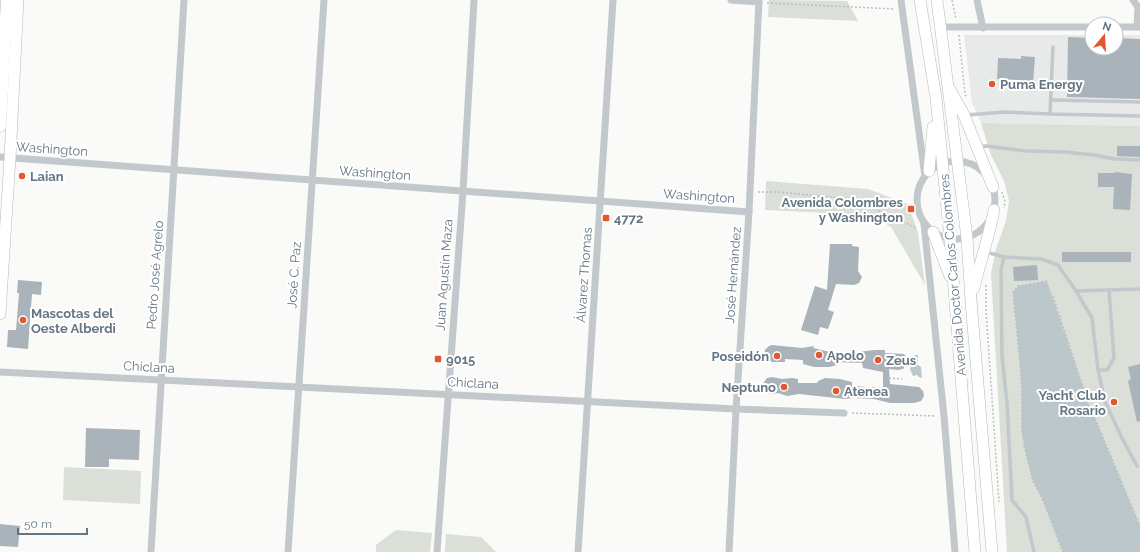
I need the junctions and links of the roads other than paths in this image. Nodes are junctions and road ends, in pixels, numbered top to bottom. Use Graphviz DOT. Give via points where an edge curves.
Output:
graph roads {
  1 [pos="7,0"];
  2 [pos="18,0"];
  3 [pos="184,0"];
  4 [pos="324,0"];
  5 [pos="474,0"];
  6 [pos="613,0"];
  7 [pos="731,0"];
  8 [pos="901,0"];
  9 [pos="920,0"];
  10 [pos="937,0"];
  11 [pos="977,0"];
  12 [pos="1133,0"];
  13 [pos="759,1"];
  14 [pos="940,27"];
  15 [pos="1084,27"];
  16 [pos="1124,27"];
  17 [pos="1138,27"];
  18 [pos="983,28"];
  19 [pos="1053,47"];
  20 [pos="947,84"];
  21 [pos="936,98"];
  22 [pos="1051,100"];
  23 [pos="1140,102"];
  24 [pos="1050,114"];
  25 [pos="964,115"];
  26 [pos="1140,116"];
  27 [pos="0,126"];
  28 [pos="977,147"];
  29 [pos="5,158"];
  30 [pos="1140,160"];
  31 [pos="956,161"];
  32 [pos="942,163"];
  33 [pos="174,170"];
  34 [pos="927,173"];
  35 [pos="312,180"];
  36 [pos="993,187"];
  37 [pos="463,191"];
  38 [pos="600,201"];
  39 [pos="994,210"];
  40 [pos="749,212"];
  41 [pos="924,224"];
  42 [pos="933,232"];
  43 [pos="967,238"];
  44 [pos="950,239"];
  45 [pos="983,251"];
  46 [pos="1004,257"];
  47 [pos="954,289"];
  48 [pos="1140,289"];
  49 [pos="1109,290"];
  50 [pos="1076,291"];
  51 [pos="971,301"];
  52 [pos="0,314"];
  53 [pos="1098,370"];
  54 [pos="0,372"];
  55 [pos="161,380"];
  56 [pos="299,387"];
  57 [pos="447,394"];
  58 [pos="588,402"];
  59 [pos="736,409"];
  60 [pos="844,413"];
  61 [pos="1137,466"];
  62 [pos="151,552"];
  63 [pos="288,552"];
  64 [pos="437,552"];
  65 [pos="578,552"];
  66 [pos="729,552"];
  67 [pos="954,552"];
  68 [pos="975,552"];
  69 [pos="992,552"];
  70 [pos="1034,552"];
  1 -- 27 [label="main road"];
  2 -- 29 [label="main road"];
  3 -- 33 [label="street, Pedro José Agrelo"];
  4 -- 35 [label="street, José C. Paz"];
  5 -- 37 [label="street, Juan Agustín Maza"];
  6 -- 38 [label="street, Álvarez Thomas"];
  7 -- 13 [label="street"];
  8 -- 34 [label="street"];
  9 -- 21 [label="main road, Avenida Doctor Carlos Colombres"];
  10 -- 14 [label="main road, Avenida Doctor Carlos Colombres"];
  11 -- 18 [label="street"];
  12 -- 17 [label="street" via="1138,7"];
  13 -- 40 [label="street, José Hernández"];
  14 -- 18 [label="street"];
  14 -- 20 [label="main road, Avenida Doctor Carlos Colombres"];
  15 -- 18 [label="street"];
  16 -- 17 [label="street"];
  19 -- 22 [label="lane"];
  20 -- 25 [label="main road"];
  20 -- 31 [label="main road, Avenida Doctor Carlos Colombres"];
  21 -- 32 [label="main road, Avenida Doctor Carlos Colombres"];
  21 -- 34 [label="main road"];
  22 -- 23 [label="lane"];
  22 -- 24 [label="lane"];
  24 -- 25 [label="lane" via="1005,112"];
  24 -- 26 [label="lane"];
  25 -- 28 [label="main road"];
  28 -- 30 [label="lane" via="1065,152"];
  28 -- 36 [label="main road"];
  29 -- 33 [label="street, Washington"];
  29 -- 52 [label="main road"];
  31 -- 32 [label="street"];
  31 -- 36 [label="street" via="972,164 985,174"];
  31 -- 43 [label="main road, Avenida Doctor Carlos Colombres"];
  32 -- 34 [label="street"];
  32 -- 44 [label="main road, Avenida Doctor Carlos Colombres"];
  33 -- 35 [label="street, Washington"];
  33 -- 55 [label="street, Pedro José Agrelo"];
  34 -- 41 [label="street" via="916,197 917,209"];
  35 -- 37 [label="street, Washington"];
  35 -- 56 [label="street, José C. Paz"];
  36 -- 39 [label="street"];
  37 -- 38 [label="street, Washington"];
  37 -- 57 [label="street, Juan Agustín Maza"];
  38 -- 40 [label="street, Washington"];
  38 -- 58 [label="street, Álvarez Thomas"];
  39 -- 43 [label="street" via="979,232"];
  39 -- 45 [label="main road"];
  40 -- 59 [label="street, José Hernández"];
  41 -- 42 [label="street"];
  41 -- 67 [label="street" via="944,416"];
  42 -- 44 [label="street"];
  42 -- 47 [label="main road"];
  43 -- 44 [label="street"];
  43 -- 51 [label="main road, Avenida Doctor Carlos Colombres"];
  44 -- 47 [label="main road, Avenida Doctor Carlos Colombres"];
  45 -- 46 [label="lane"];
  45 -- 51 [label="main road"];
  46 -- 50 [label="lane" via="1041,259 1058,265"];
  46 -- 70 [label="lane" via="1001,270 1002,356 1012,500 1026,516"];
  47 -- 68 [label="main road, Avenida Doctor Carlos Colombres"];
  48 -- 49 [label="lane"];
  49 -- 50 [label="lane"];
  49 -- 53 [label="lane" via="1114,358 1107,370"];
  50 -- 53 [label="lane" via="1092,318"];
  51 -- 69 [label="main road, Avenida Doctor Carlos Colombres"];
  53 -- 61 [label="lane" via="1105,402"];
  54 -- 55 [label="street, Chiclana"];
  55 -- 56 [label="street, Chiclana"];
  55 -- 62 [label="street, Pedro José Agrelo"];
  56 -- 57 [label="street, Chiclana"];
  56 -- 63 [label="street, José C. Paz"];
  57 -- 58 [label="street, Chiclana"];
  57 -- 64 [label="street, Juan Agustín Maza"];
  58 -- 59 [label="street, Chiclana"];
  58 -- 65 [label="street, Álvarez Thomas"];
  59 -- 60 [label="street, Chiclana"];
  59 -- 66 [label="street, José Hernández"];
}
